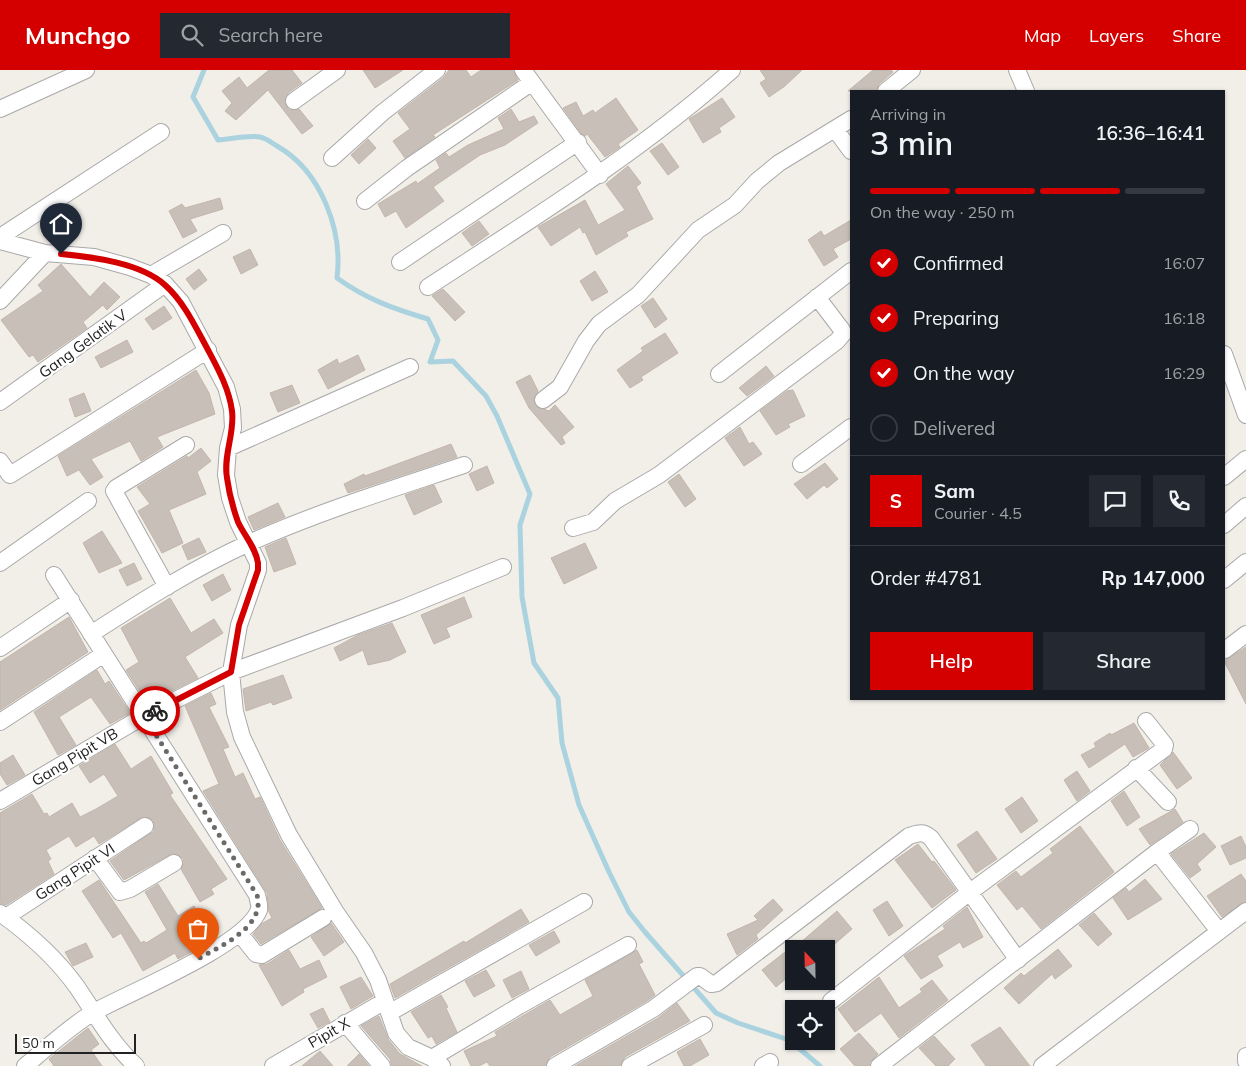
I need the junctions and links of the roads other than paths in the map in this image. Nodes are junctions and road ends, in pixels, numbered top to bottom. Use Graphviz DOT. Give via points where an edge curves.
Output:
graph roads {
  1 [pos="86,70"];
  2 [pos="338,70"];
  3 [pos="437,70"];
  4 [pos="732,70"];
  5 [pos="912,70"];
  6 [pos="1017,70"];
  7 [pos="527,76"];
  8 [pos="887,90"];
  9 [pos="1026,90"];
  10 [pos="294,101"];
  11 [pos="0,109"];
  12 [pos="850,120"];
  13 [pos="835,130"];
  14 [pos="161,132"];
  15 [pos="578,142"];
  16 [pos="850,150"];
  17 [pos="332,158"];
  18 [pos="600,175"];
  19 [pos="365,201"];
  20 [pos="223,233"];
  21 [pos="0,237"];
  22 [pos="0,241"];
  23 [pos="45,253"];
  24 [pos="400,262"];
  25 [pos="850,272"];
  26 [pos="151,275"];
  27 [pos="165,284"];
  28 [pos="428,287"];
  29 [pos="817,298"];
  30 [pos="0,301"];
  31 [pos="208,350"];
  32 [pos="1225,360"];
  33 [pos="410,367"];
  34 [pos="719,374"];
  35 [pos="1228,380"];
  36 [pos="543,400"];
  37 [pos="0,402"];
  38 [pos="1246,415"];
  39 [pos="850,428"];
  40 [pos="186,445"];
  41 [pos="228,448"];
  42 [pos="1246,459"];
  43 [pos="0,461"];
  44 [pos="464,464"];
  45 [pos="802,464"];
  46 [pos="1225,476"];
  47 [pos="88,501"];
  48 [pos="1246,506"];
  49 [pos="1225,524"];
  50 [pos="573,528"];
  51 [pos="249,543"];
  52 [pos="1246,562"];
  53 [pos="0,563"];
  54 [pos="503,567"];
  55 [pos="54,575"];
  56 [pos="1225,579"];
  57 [pos="167,587"];
  58 [pos="71,600"];
  59 [pos="91,634"];
  60 [pos="1246,634"];
  61 [pos="0,648"];
  62 [pos="1225,650"];
  63 [pos="104,654"];
  64 [pos="231,672"];
  65 [pos="144,716"];
  66 [pos="1146,721"];
  67 [pos="0,722"];
  68 [pos="1136,768"];
  69 [pos="0,801"];
  70 [pos="1168,802"];
  71 [pos="145,826"];
  72 [pos="1190,829"];
  73 [pos="1157,852"];
  74 [pos="95,858"];
  75 [pos="174,863"];
  76 [pos="970,892"];
  77 [pos="584,902"];
  78 [pos="1246,911"];
  79 [pos="3,915"];
  80 [pos="323,918"];
  81 [pos="1218,930"];
  82 [pos="240,934"];
  83 [pos="628,945"];
  84 [pos="1018,960"];
  85 [pos="832,1000"];
  86 [pos="387,1007"];
  87 [pos="93,1013"];
  88 [pos="345,1023"];
  89 [pos="704,1025"];
  90 [pos="1246,1056"];
  91 [pos="1246,1061"];
  92 [pos="437,1062"];
  93 [pos="25,1066"];
  94 [pos="136,1066"];
  95 [pos="274,1066"];
  96 [pos="382,1066"];
  97 [pos="555,1066"];
  98 [pos="630,1066"];
  99 [pos="879,1066"];
  100 [pos="1042,1066"];
  1 -- 11 [label="street"];
  2 -- 10 [label="street"];
  3 -- 17 [label="street"];
  4 -- 18 [label="street" via="693,105"];
  5 -- 8 [label="street"];
  6 -- 9 [label="street"];
  7 -- 15 [label="street"];
  7 -- 19 [label="street"];
  12 -- 13 [label="street"];
  13 -- 16 [label="street"];
  13 -- 36 [label="street" via="779,163 735,205 698,230 638,295 599,324 560,387"];
  14 -- 21 [label="street"];
  15 -- 18 [label="street"];
  15 -- 24 [label="street"];
  18 -- 28 [label="street"];
  20 -- 26 [label="street"];
  22 -- 23 [label="street"];
  23 -- 26 [label="street" via="94,257"];
  23 -- 30 [label="street"];
  25 -- 29 [label="street"];
  26 -- 27 [label="street"];
  27 -- 31 [label="street" via="181,302"];
  27 -- 37 [label="street, Gang Gelatik V"];
  29 -- 34 [label="street"];
  29 -- 50 [label="street" via="842,330 843,334 837,340 659,475 615,501 593,522"];
  31 -- 41 [label="street" via="226,386 232,409 233,428"];
  31 -- 43 [label="street" via="13,480"];
  32 -- 35 [label="street"];
  33 -- 41 [label="street"];
  35 -- 38 [label="street"];
  39 -- 45 [label="street"];
  40 -- 57 [label="street" via="114,491"];
  41 -- 51 [label="street" via="226,475 230,498"];
  42 -- 46 [label="street"];
  44 -- 51 [label="street" via="372,495"];
  47 -- 53 [label="street"];
  48 -- 49 [label="street"];
  51 -- 57 [label="street"];
  51 -- 64 [label="street" via="257,557 258,570 239,625"];
  52 -- 56 [label="street"];
  54 -- 64 [label="street, Gang Pipit VB"];
  55 -- 58 [label="street"];
  57 -- 59 [label="street"];
  58 -- 59 [label="street"];
  58 -- 61 [label="street"];
  59 -- 63 [label="street"];
  60 -- 62 [label="street"];
  63 -- 65 [label="street"];
  63 -- 67 [label="street"];
  64 -- 65 [label="street, Gang Pipit VB"];
  64 -- 86 [label="street" via="235,712 251,760 289,835 364,952"];
  65 -- 69 [label="street, Gang Pipit VB"];
  65 -- 82 [label="street" via="257,895 259,909"];
  66 -- 68 [label="street" via="1165,747"];
  68 -- 70 [label="street"];
  68 -- 76 [label="street"];
  71 -- 74 [label="street, Gang Pipit VI"];
  72 -- 73 [label="street"];
  73 -- 81 [label="street"];
  73 -- 84 [label="street"];
  74 -- 75 [label="street" via="120,892"];
  74 -- 79 [label="street, Gang Pipit VI"];
  76 -- 84 [label="street"];
  76 -- 85 [label="street"];
  76 -- 97 [label="street" via="931,838 919,832 909,836 717,983 711,984 700,976 694,978 653,1009"];
  77 -- 86 [label="street, Pipit X"];
  78 -- 81 [label="street"];
  79 -- 87 [label="street" via="56,962"];
  80 -- 82 [label="street" via="262,955 256,954"];
  81 -- 100 [label="street" via="1114,1014"];
  82 -- 87 [label="street" via="184,968"];
  83 -- 92 [label="street" via="519,1006"];
  84 -- 99 [label="street"];
  86 -- 88 [label="street, Pipit X"];
  86 -- 92 [label="street" via="403,1043"];
  87 -- 93 [label="street"];
  87 -- 94 [label="street" via="110,1038"];
  88 -- 95 [label="street, Pipit X"];
  88 -- 96 [label="street"];
  89 -- 98 [label="street"];
  90 -- 91 [label="street"];
}
